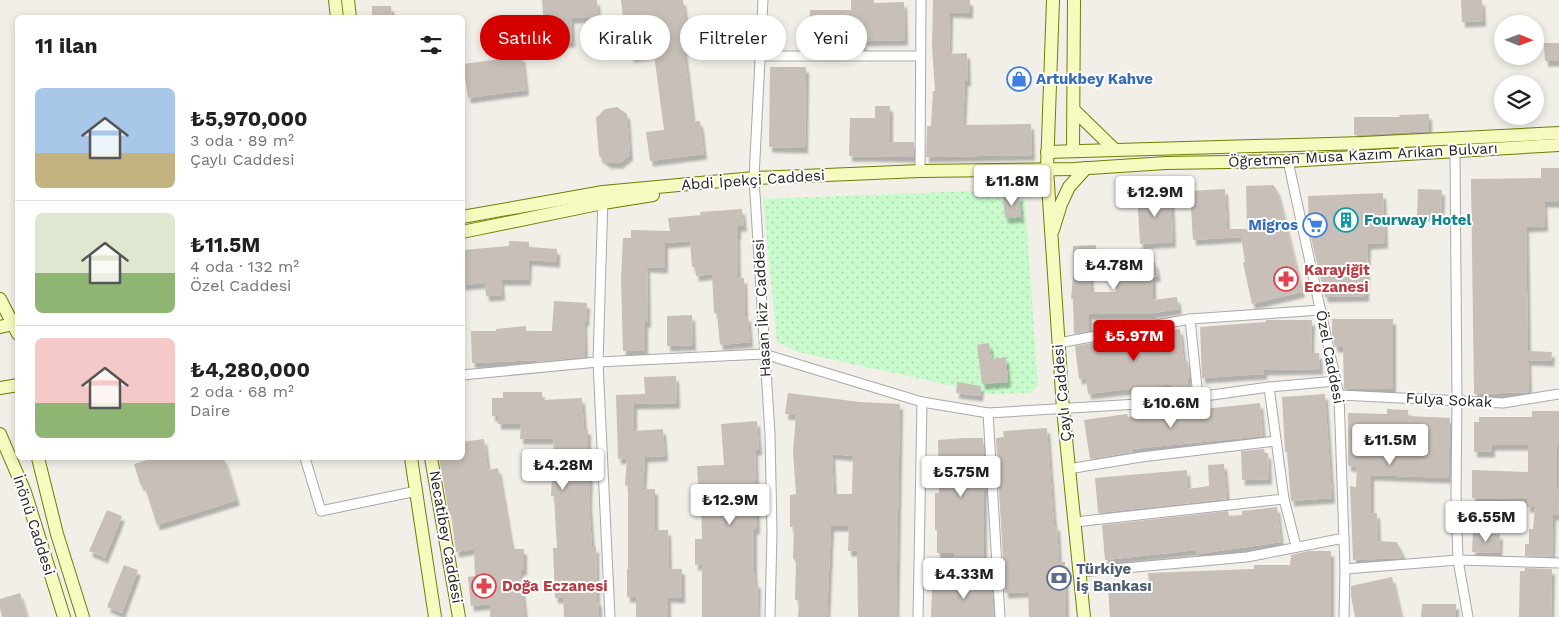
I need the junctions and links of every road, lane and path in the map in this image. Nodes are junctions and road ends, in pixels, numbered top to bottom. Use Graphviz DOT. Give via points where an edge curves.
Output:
graph roads {
  1 [pos="335,0"];
  2 [pos="348,0"];
  3 [pos="763,0"];
  4 [pos="922,0"];
  5 [pos="1054,0"];
  6 [pos="1074,0"];
  7 [pos="337,15"];
  8 [pos="350,15"];
  9 [pos="762,15"];
  10 [pos="786,56"];
  11 [pos="920,56"];
  12 [pos="760,60"];
  13 [pos="1074,110"];
  14 [pos="1559,133"];
  15 [pos="1286,144"];
  16 [pos="1559,145"];
  17 [pos="1115,150"];
  18 [pos="1074,151"];
  19 [pos="1455,151"];
  20 [pos="1047,152"];
  21 [pos="1288,161"];
  22 [pos="1086,168"];
  23 [pos="1047,169"];
  24 [pos="920,171"];
  25 [pos="754,178"];
  26 [pos="603,198"];
  27 [pos="465,217"];
  28 [pos="465,231"];
  29 [pos="1051,237"];
  30 [pos="0,299"];
  31 [pos="1321,310"];
  32 [pos="1190,320"];
  33 [pos="15,325"];
  34 [pos="0,327"];
  35 [pos="15,327"];
  36 [pos="1058,343"];
  37 [pos="764,354"];
  38 [pos="598,362"];
  39 [pos="465,375"];
  40 [pos="1336,381"];
  41 [pos="15,386"];
  42 [pos="1269,387"];
  43 [pos="0,388"];
  44 [pos="1559,394"];
  45 [pos="1339,395"];
  46 [pos="1198,397"];
  47 [pos="1457,400"];
  48 [pos="922,402"];
  49 [pos="1063,409"];
  50 [pos="988,414"];
  51 [pos="0,434"];
  52 [pos="1276,441"];
  53 [pos="0,454"];
  54 [pos="38,460"];
  55 [pos="306,460"];
  56 [pos="411,460"];
  57 [pos="431,460"];
  58 [pos="12,461"];
  59 [pos="1068,469"];
  60 [pos="417,491"];
  61 [pos="1284,499"];
  62 [pos="1075,522"];
  63 [pos="1344,538"];
  64 [pos="1296,546"];
  65 [pos="1458,560"];
  66 [pos="1559,563"];
  67 [pos="1344,569"];
  68 [pos="1080,572"];
  69 [pos="64,617"];
  70 [pos="83,617"];
  71 [pos="435,617"];
  72 [pos="459,617"];
  73 [pos="610,617"];
  74 [pos="770,617"];
  75 [pos="918,617"];
  76 [pos="1000,617"];
  77 [pos="1084,617"];
  78 [pos="1344,617"];
  79 [pos="1468,617"];
  1 -- 7 [label="street"];
  2 -- 8 [label="street"];
  3 -- 9 [label="street, Hasan İkiz Caddesi"];
  4 -- 11 [label="street"];
  5 -- 20 [label="street, Çaylı Caddesi"];
  6 -- 13 [label="street"];
  10 -- 11 [label="street"];
  11 -- 24 [label="street"];
  12 -- 25 [label="street, Hasan İkiz Caddesi"];
  13 -- 17 [label="street"];
  13 -- 18 [label="street"];
  14 -- 15 [label="street, Öğretmen Musa Kazım Arıkan Bulvarı"];
  15 -- 17 [label="street, Öğretmen Musa Kazım Arıkan Bulvarı"];
  15 -- 21 [label="street"];
  16 -- 19 [label="street, Öğretmen Musa Kazım Arıkan Bulvarı"];
  17 -- 18 [label="street, Öğretmen Musa Kazım Arıkan Bulvarı"];
  18 -- 20 [label="street, Öğretmen Musa Kazım Arıkan Bulvarı"];
  19 -- 21 [label="street, Öğretmen Musa Kazım Arıkan Bulvarı"];
  19 -- 47 [label="street"];
  20 -- 23 [label="street, Çaylı Caddesi"];
  21 -- 22 [label="street, Öğretmen Musa Kazım Arıkan Bulvarı"];
  21 -- 31 [label="street, Özel Caddesi"];
  22 -- 23 [label="street, Öğretmen Musa Kazım Arıkan Bulvarı"];
  22 -- 29 [label="street" via="1069,187"];
  23 -- 24 [label="street, Abdi İpekçi Caddesi"];
  23 -- 29 [label="street, Çaylı Caddesi"];
  24 -- 25 [label="street, Abdi İpekçi Caddesi"];
  25 -- 26 [label="street, Abdi İpekçi Caddesi"];
  25 -- 37 [label="street, Hasan İkiz Caddesi"];
  26 -- 27 [label="street, Abdi İpekçi Caddesi"];
  26 -- 28 [label="street"];
  26 -- 38 [label="street"];
  29 -- 36 [label="street, Çaylı Caddesi"];
  30 -- 33 [label="street"];
  31 -- 32 [label="street"];
  31 -- 40 [label="street, Özel Caddesi"];
  32 -- 36 [label="street"];
  32 -- 46 [label="street"];
  34 -- 35 [label="street"];
  36 -- 49 [label="street, Çaylı Caddesi"];
  37 -- 38 [label="street"];
  37 -- 48 [label="street"];
  37 -- 74 [label="street, Hasan İkiz Caddesi" via="770,434"];
  38 -- 39 [label="street"];
  38 -- 73 [label="street"];
  40 -- 42 [label="street"];
  40 -- 45 [label="street, Özel Caddesi"];
  41 -- 43 [label="street"];
  42 -- 46 [label="street"];
  42 -- 52 [label="street"];
  44 -- 47 [label="street, Fulya Sokak" via="1502,403"];
  45 -- 47 [label="street, Fulya Sokak"];
  45 -- 63 [label="street, Özel Caddesi"];
  46 -- 49 [label="street"];
  47 -- 65 [label="street"];
  48 -- 50 [label="street"];
  48 -- 75 [label="street"];
  49 -- 50 [label="street"];
  49 -- 59 [label="street, Çaylı Caddesi"];
  50 -- 76 [label="street"];
  51 -- 58 [label="street, İnönü Caddesi"];
  52 -- 59 [label="street"];
  52 -- 61 [label="street"];
  53 -- 58 [label="street"];
  54 -- 70 [label="street, İnönü Caddesi"];
  55 -- 60 [label="street" via="321,511"];
  56 -- 60 [label="street, Necatibey Caddesi"];
  57 -- 72 [label="street, Necatibey Caddesi"];
  58 -- 69 [label="street, İnönü Caddesi" via="25,492"];
  59 -- 62 [label="street, Çaylı Caddesi"];
  60 -- 71 [label="street, Necatibey Caddesi"];
  61 -- 62 [label="street"];
  61 -- 64 [label="street"];
  62 -- 68 [label="street, Çaylı Caddesi"];
  63 -- 64 [label="street"];
  63 -- 67 [label="street, Özel Caddesi"];
  64 -- 68 [label="street" via="1247,557"];
  65 -- 66 [label="street"];
  65 -- 67 [label="street"];
  65 -- 79 [label="street"];
  67 -- 78 [label="street, Özel Caddesi"];
  68 -- 77 [label="street, Çaylı Caddesi"];
}
